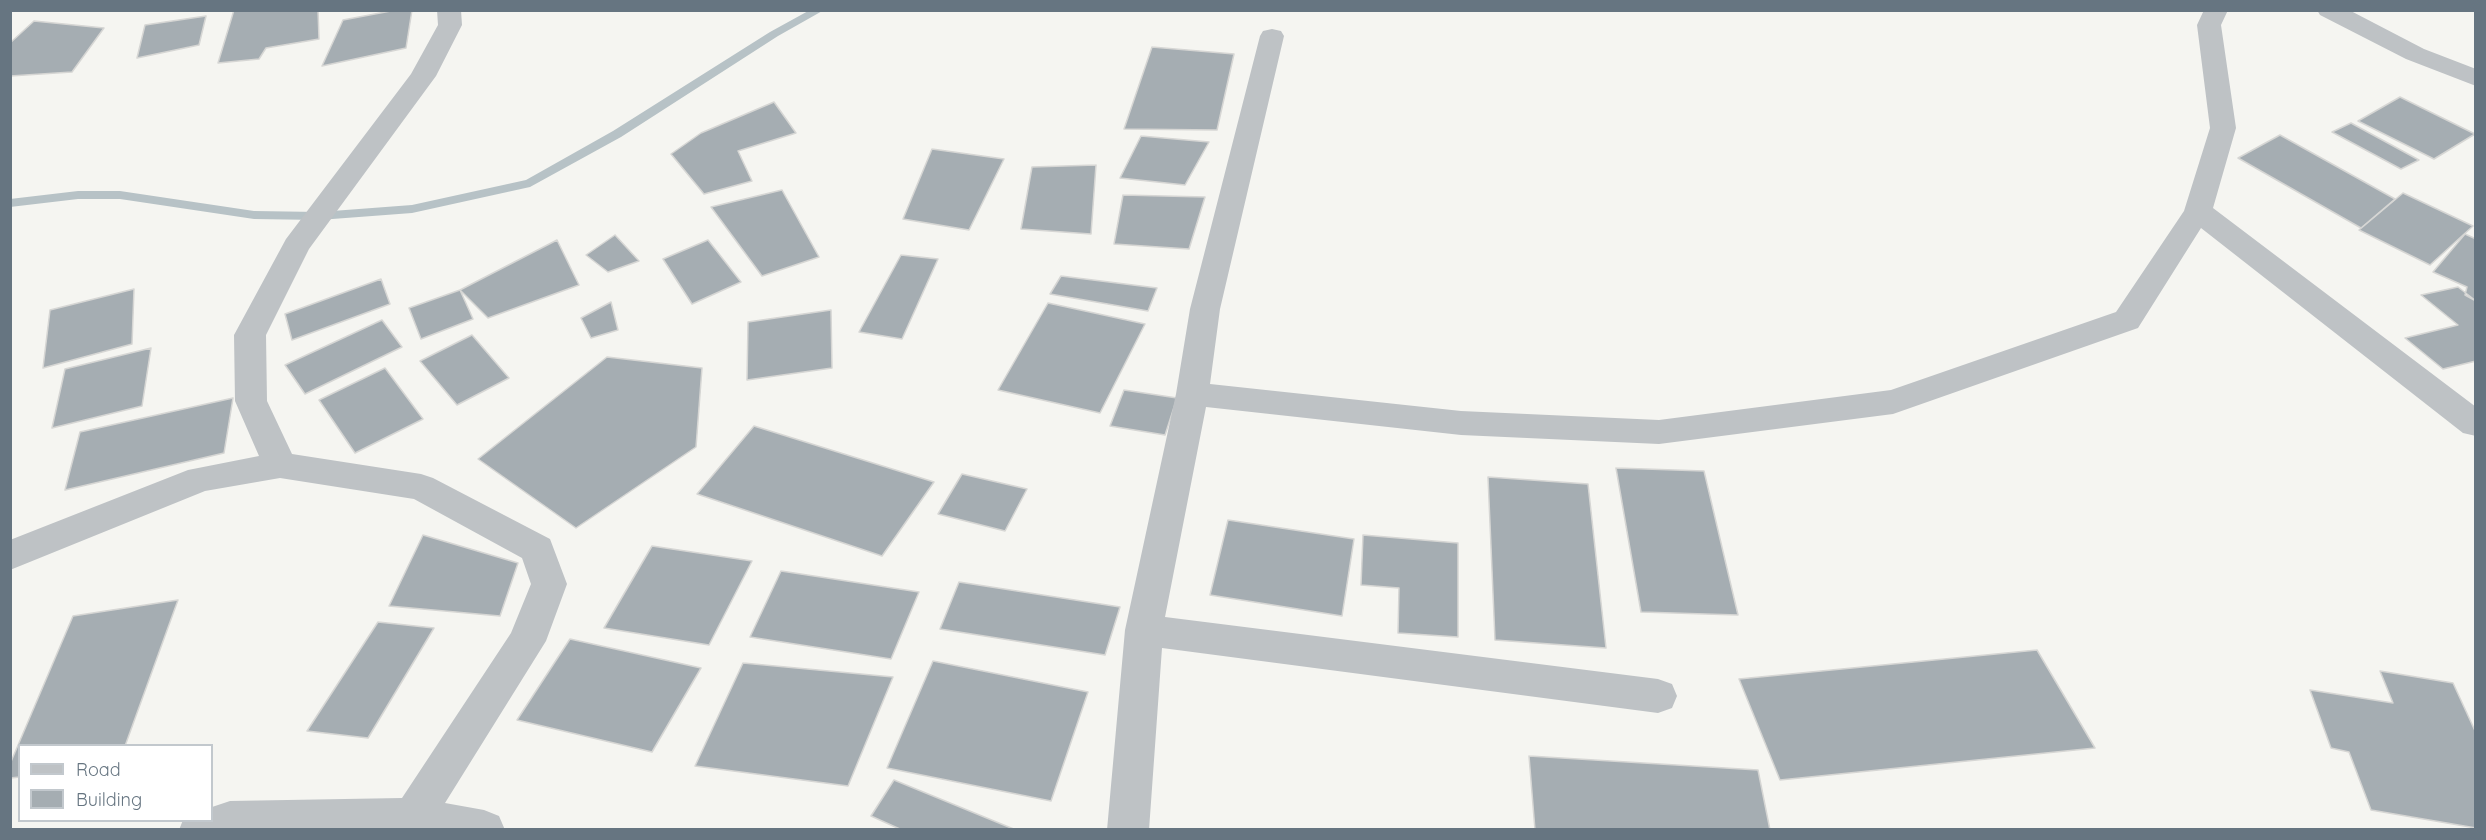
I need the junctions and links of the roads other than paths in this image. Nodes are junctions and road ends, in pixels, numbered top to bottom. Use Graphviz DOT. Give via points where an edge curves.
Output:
graph roads {
  1 [pos="449,10"];
  2 [pos="2216,10"];
  3 [pos="2329,10"];
  4 [pos="1272,36"];
  5 [pos="2475,78"];
  6 [pos="2198,211"];
  7 [pos="1192,394"];
  8 [pos="2475,424"];
  9 [pos="280,465"];
  10 [pos="10,556"];
  11 [pos="1144,630"];
  12 [pos="1658,696"];
  13 [pos="413,817"];
  14 [pos="200,830"];
  15 [pos="484,830"];
  16 [pos="1128,830"];
  1 -- 9 [label="street" via="450,25 423,76 296,246 250,334 251,400"];
  2 -- 6 [label="street" via="2209,25 2223,128"];
  3 -- 5 [label="street" via="2415,54"];
  4 -- 7 [label="street" via="1205,309"];
  6 -- 7 [label="street" via="2127,320 1893,402 1659,432 1461,423"];
  6 -- 8 [label="street"];
  7 -- 11 [label="street"];
  9 -- 10 [label="street" via="200,479"];
  9 -- 13 [label="street" via="421,488 537,549 549,584 527,640"];
  11 -- 12 [label="street"];
  11 -- 16 [label="street"];
  13 -- 14 [label="street" via="230,820"];
  13 -- 15 [label="street"];
}
